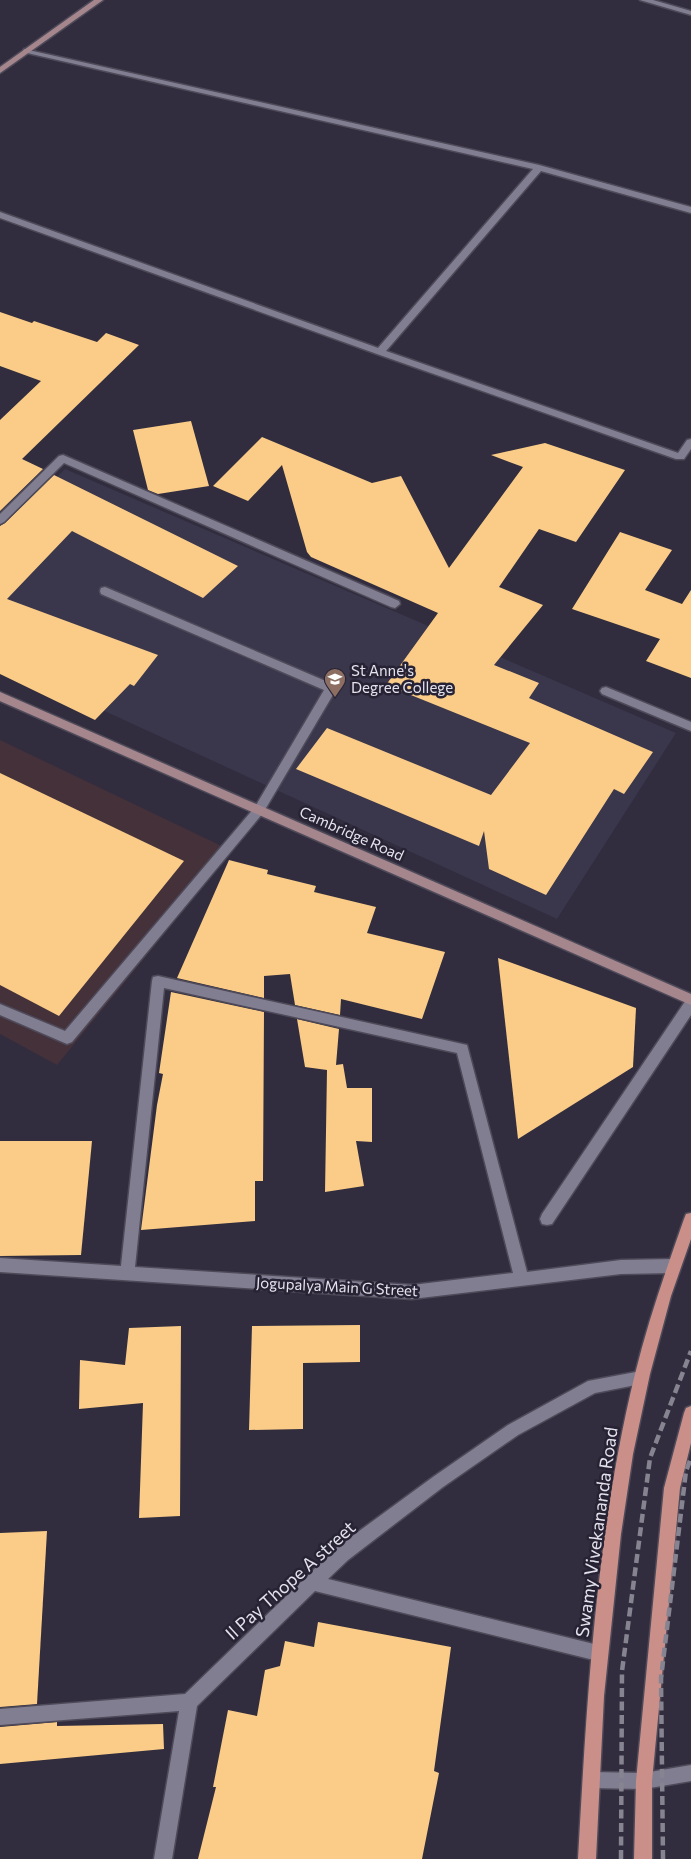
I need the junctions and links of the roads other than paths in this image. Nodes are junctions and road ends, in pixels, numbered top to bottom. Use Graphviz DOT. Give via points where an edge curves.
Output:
graph roads {
  1 [pos="99,0"];
  2 [pos="644,0"];
  3 [pos="691,13"];
  4 [pos="27,51"];
  5 [pos="0,71"];
  6 [pos="539,168"];
  7 [pos="691,210"];
  8 [pos="0,215"];
  9 [pos="380,352"];
  10 [pos="691,442"];
  11 [pos="0,520"];
  12 [pos="105,591"];
  13 [pos="395,604"];
  14 [pos="606,691"];
  15 [pos="0,696"];
  16 [pos="691,727"];
  17 [pos="259,810"];
  18 [pos="691,1000"];
  19 [pos="691,1004"];
  20 [pos="0,1009"];
  21 [pos="547,1219"];
  22 [pos="691,1219"];
  23 [pos="0,1265"];
  24 [pos="673,1266"];
  25 [pos="128,1273"];
  26 [pos="522,1279"];
  27 [pos="641,1378"];
  28 [pos="691,1413"];
  29 [pos="313,1583"];
  30 [pos="598,1652"];
  31 [pos="189,1702"];
  32 [pos="0,1717"];
  33 [pos="691,1773"];
  34 [pos="591,1780"];
  35 [pos="644,1781"];
  36 [pos="162,1859"];
  37 [pos="587,1859"];
  38 [pos="643,1859"];
  1 -- 4 [label="street"];
  2 -- 3 [label="street"];
  4 -- 5 [label="street"];
  4 -- 6 [label="street"];
  6 -- 7 [label="street"];
  6 -- 9 [label="street"];
  8 -- 9 [label="street"];
  9 -- 10 [label="street" via="680,457"];
  11 -- 13 [label="street" via="63,458"];
  12 -- 17 [label="street" via="331,688"];
  14 -- 16 [label="street"];
  15 -- 17 [label="street, Cambridge Road"];
  17 -- 18 [label="street, Cambridge Road"];
  17 -- 20 [label="street" via="66,1038"];
  19 -- 21 [label="street"];
  22 -- 24 [label="main road, Swamy Vivekananda Road"];
  23 -- 25 [label="street, Jogupalya Main G Street"];
  24 -- 26 [label="street, Jogupalya Main G Street" via="621,1267"];
  24 -- 27 [label="main road, Swamy Vivekananda Road"];
  25 -- 26 [label="street, Jogupalya Main G Street" via="412,1292"];
  25 -- 26 [label="street" via="158,982 462,1049"];
  27 -- 29 [label="street, Il Pay Thope A street" via="593,1386 513,1430 342,1554"];
  27 -- 30 [label="main road, Swamy Vivekananda Road" via="616,1507"];
  28 -- 35 [label="main road" via="672,1488"];
  29 -- 30 [label="street"];
  29 -- 31 [label="street, Il Pay Thope A street"];
  30 -- 34 [label="main road, Swamy Vivekananda Road"];
  31 -- 32 [label="street"];
  31 -- 36 [label="street"];
  33 -- 35 [label="street"];
  34 -- 35 [label="street"];
  34 -- 37 [label="main road, Swamy Vivekananda Road"];
  35 -- 38 [label="main road"];
}
